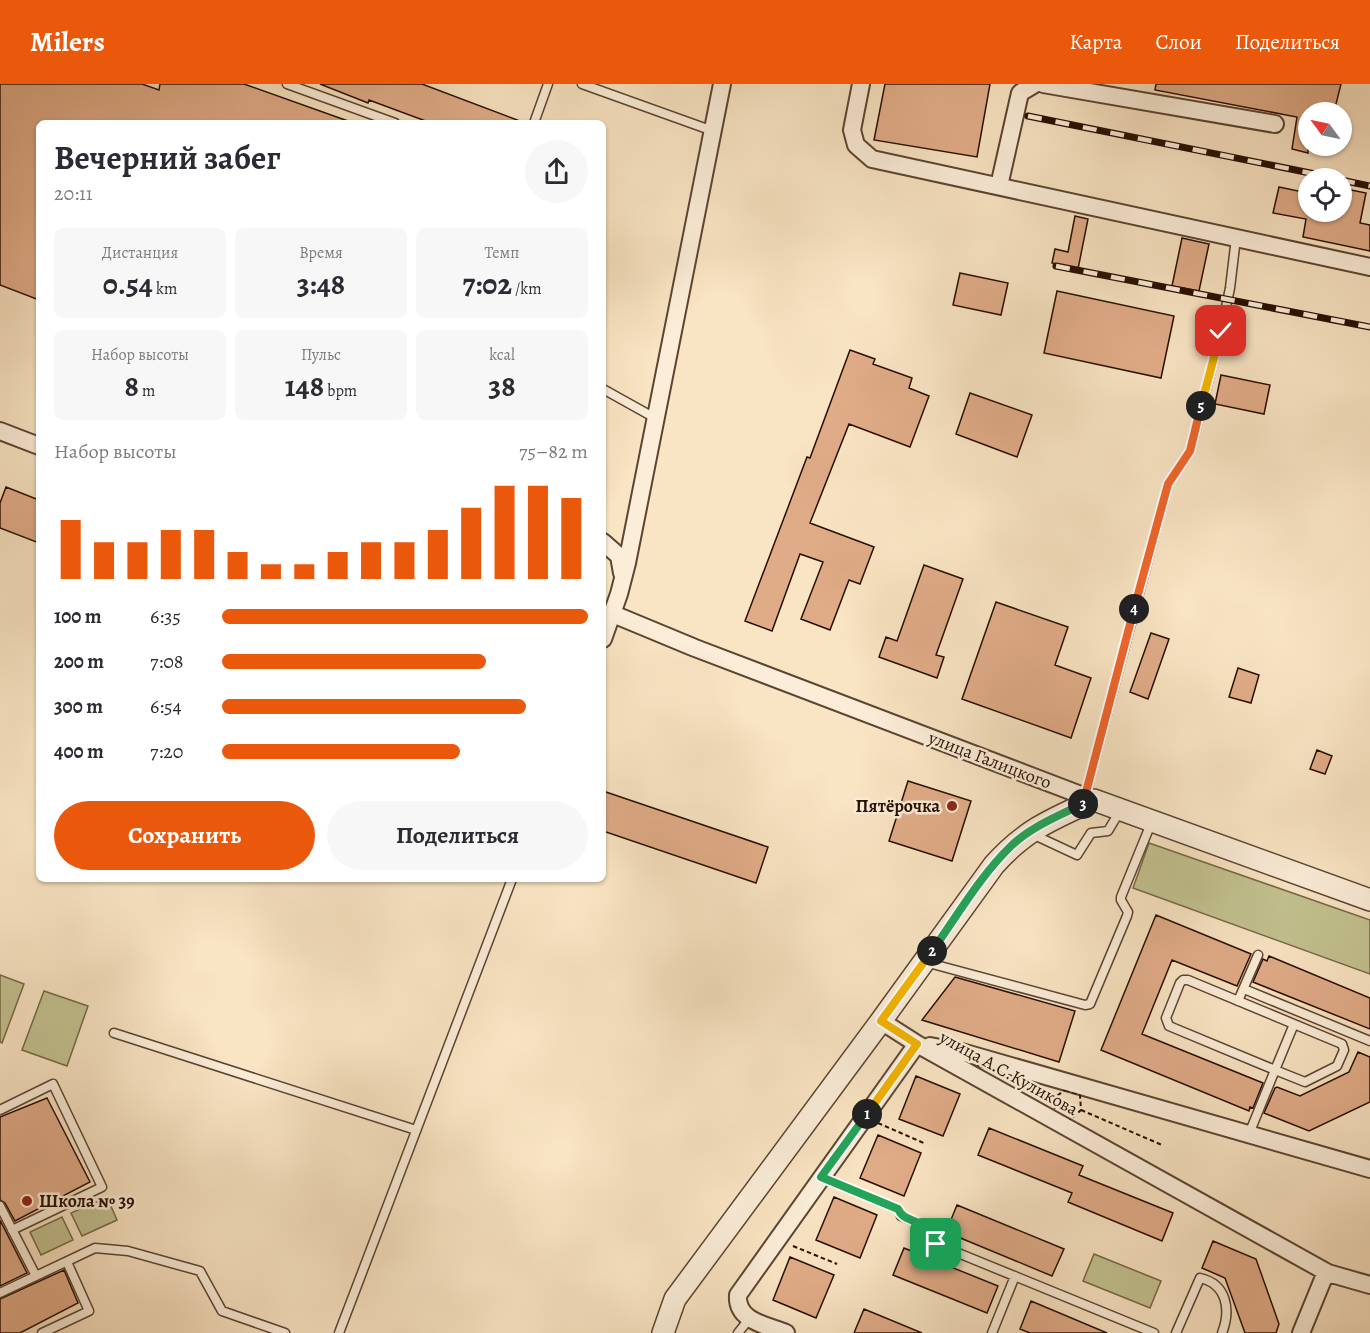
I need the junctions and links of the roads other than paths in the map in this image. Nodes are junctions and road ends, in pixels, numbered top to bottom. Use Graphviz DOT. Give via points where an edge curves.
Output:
graph roads {
  1 [pos="287,84"];
  2 [pos="548,84"];
  3 [pos="582,84"];
  4 [pos="722,84"];
  5 [pos="861,84"];
  6 [pos="1035,84"];
  7 [pos="1043,84"];
  8 [pos="387,120"];
  9 [pos="535,120"];
  10 [pos="1275,124"];
  11 [pos="713,131"];
  12 [pos="999,186"];
  13 [pos="1236,238"];
  14 [pos="1370,267"];
  15 [pos="606,391"];
  16 [pos="656,418"];
  17 [pos="0,431"];
  18 [pos="36,445"];
  19 [pos="606,545"];
  20 [pos="623,577"];
  21 [pos="613,614"];
  22 [pos="606,632"];
  23 [pos="1090,798"];
  24 [pos="1121,809"];
  25 [pos="1152,821"];
  26 [pos="1029,832"];
  27 [pos="511,882"];
  28 [pos="1370,900"];
  29 [pos="1257,955"];
  30 [pos="924,962"];
  31 [pos="1244,989"];
  32 [pos="1239,1001"];
  33 [pos="881,1021"];
  34 [pos="1294,1024"];
  35 [pos="114,1033"];
  36 [pos="1370,1041"];
  37 [pos="917,1044"];
  38 [pos="1275,1070"];
  39 [pos="0,1110"];
  40 [pos="416,1130"];
  41 [pos="1249,1134"];
  42 [pos="1370,1168"];
  43 [pos="0,1206"];
  44 [pos="902,1216"];
  45 [pos="12,1230"];
  46 [pos="67,1262"];
  47 [pos="1326,1272"];
  48 [pos="36,1276"];
  49 [pos="1015,1276"];
  50 [pos="1370,1285"];
  51 [pos="0,1293"];
  52 [pos="745,1314"];
  53 [pos="42,1333"];
  54 [pos="285,1333"];
  55 [pos="339,1333"];
  56 [pos="663,1333"];
  57 [pos="738,1333"];
  58 [pos="786,1333"];
  59 [pos="992,1333"];
  60 [pos="1154,1333"];
  61 [pos="1176,1333"];
  62 [pos="1222,1333"];
  63 [pos="1301,1333"];
  1 -- 8 [label="lane"];
  2 -- 9 [label="lane"];
  3 -- 11 [label="lane"];
  4 -- 11 [label="street"];
  5 -- 12 [label="street" via="852,130 856,145 872,159"];
  6 -- 12 [label="street" via="1020,93"];
  7 -- 10 [label="street"];
  11 -- 16 [label="street"];
  12 -- 13 [label="street"];
  13 -- 14 [label="street"];
  13 -- 23 [label="lane" via="1221,331 1190,451 1168,484"];
  15 -- 16 [label="lane"];
  16 -- 20 [label="street"];
  17 -- 18 [label="street"];
  19 -- 20 [label="street" via="619,556"];
  20 -- 21 [label="street"];
  21 -- 22 [label="street"];
  21 -- 23 [label="street, улица Галицкого"];
  23 -- 24 [label="street, улица Галицкого"];
  23 -- 26 [label="street"];
  24 -- 25 [label="street, улица Галицкого"];
  24 -- 26 [label="lane" via="1108,831 1090,833 1077,855"];
  25 -- 28 [label="street, улица Галицкого"];
  25 -- 30 [label="lane" via="1121,897 1128,916 1090,1004"];
  26 -- 30 [label="street" via="993,866"];
  27 -- 40 [label="lane"];
  29 -- 31 [label="lane"];
  30 -- 33 [label="street"];
  31 -- 32 [label="lane"];
  31 -- 36 [label="lane"];
  32 -- 34 [label="lane"];
  32 -- 38 [label="lane" via="1183,980 1166,1023"];
  33 -- 37 [label="street"];
  33 -- 56 [label="street" via="675,1299"];
  34 -- 38 [label="lane"];
  34 -- 38 [label="lane" via="1342,1044 1344,1050 1333,1069 1305,1082"];
  35 -- 40 [label="lane"];
  37 -- 41 [label="street, улица А.С.Куликова" via="963,1052"];
  37 -- 47 [label="street, улица А.С.Куликова"];
  37 -- 52 [label="street" via="741,1287 738,1295"];
  38 -- 41 [label="lane"];
  39 -- 45 [label="lane" via="53,1084 102,1186"];
  40 -- 55 [label="lane"];
  41 -- 42 [label="street, улица А.С.Куликова"];
  43 -- 45 [label="lane"];
  44 -- 49 [label="lane" via="923,1226 936,1244"];
  45 -- 48 [label="lane"];
  46 -- 48 [label="lane"];
  46 -- 53 [label="lane" via="89,1311"];
  46 -- 54 [label="lane" via="95,1248 128,1251 200,1271 222,1311"];
  47 -- 50 [label="street, улица А.С.Куликова"];
  47 -- 63 [label="street"];
  48 -- 51 [label="lane"];
  49 -- 59 [label="lane"];
  49 -- 60 [label="lane"];
  52 -- 57 [label="lane"];
  52 -- 58 [label="street"];
  61 -- 62 [label="lane" via="1200,1278 1219,1288 1228,1315"];
}
